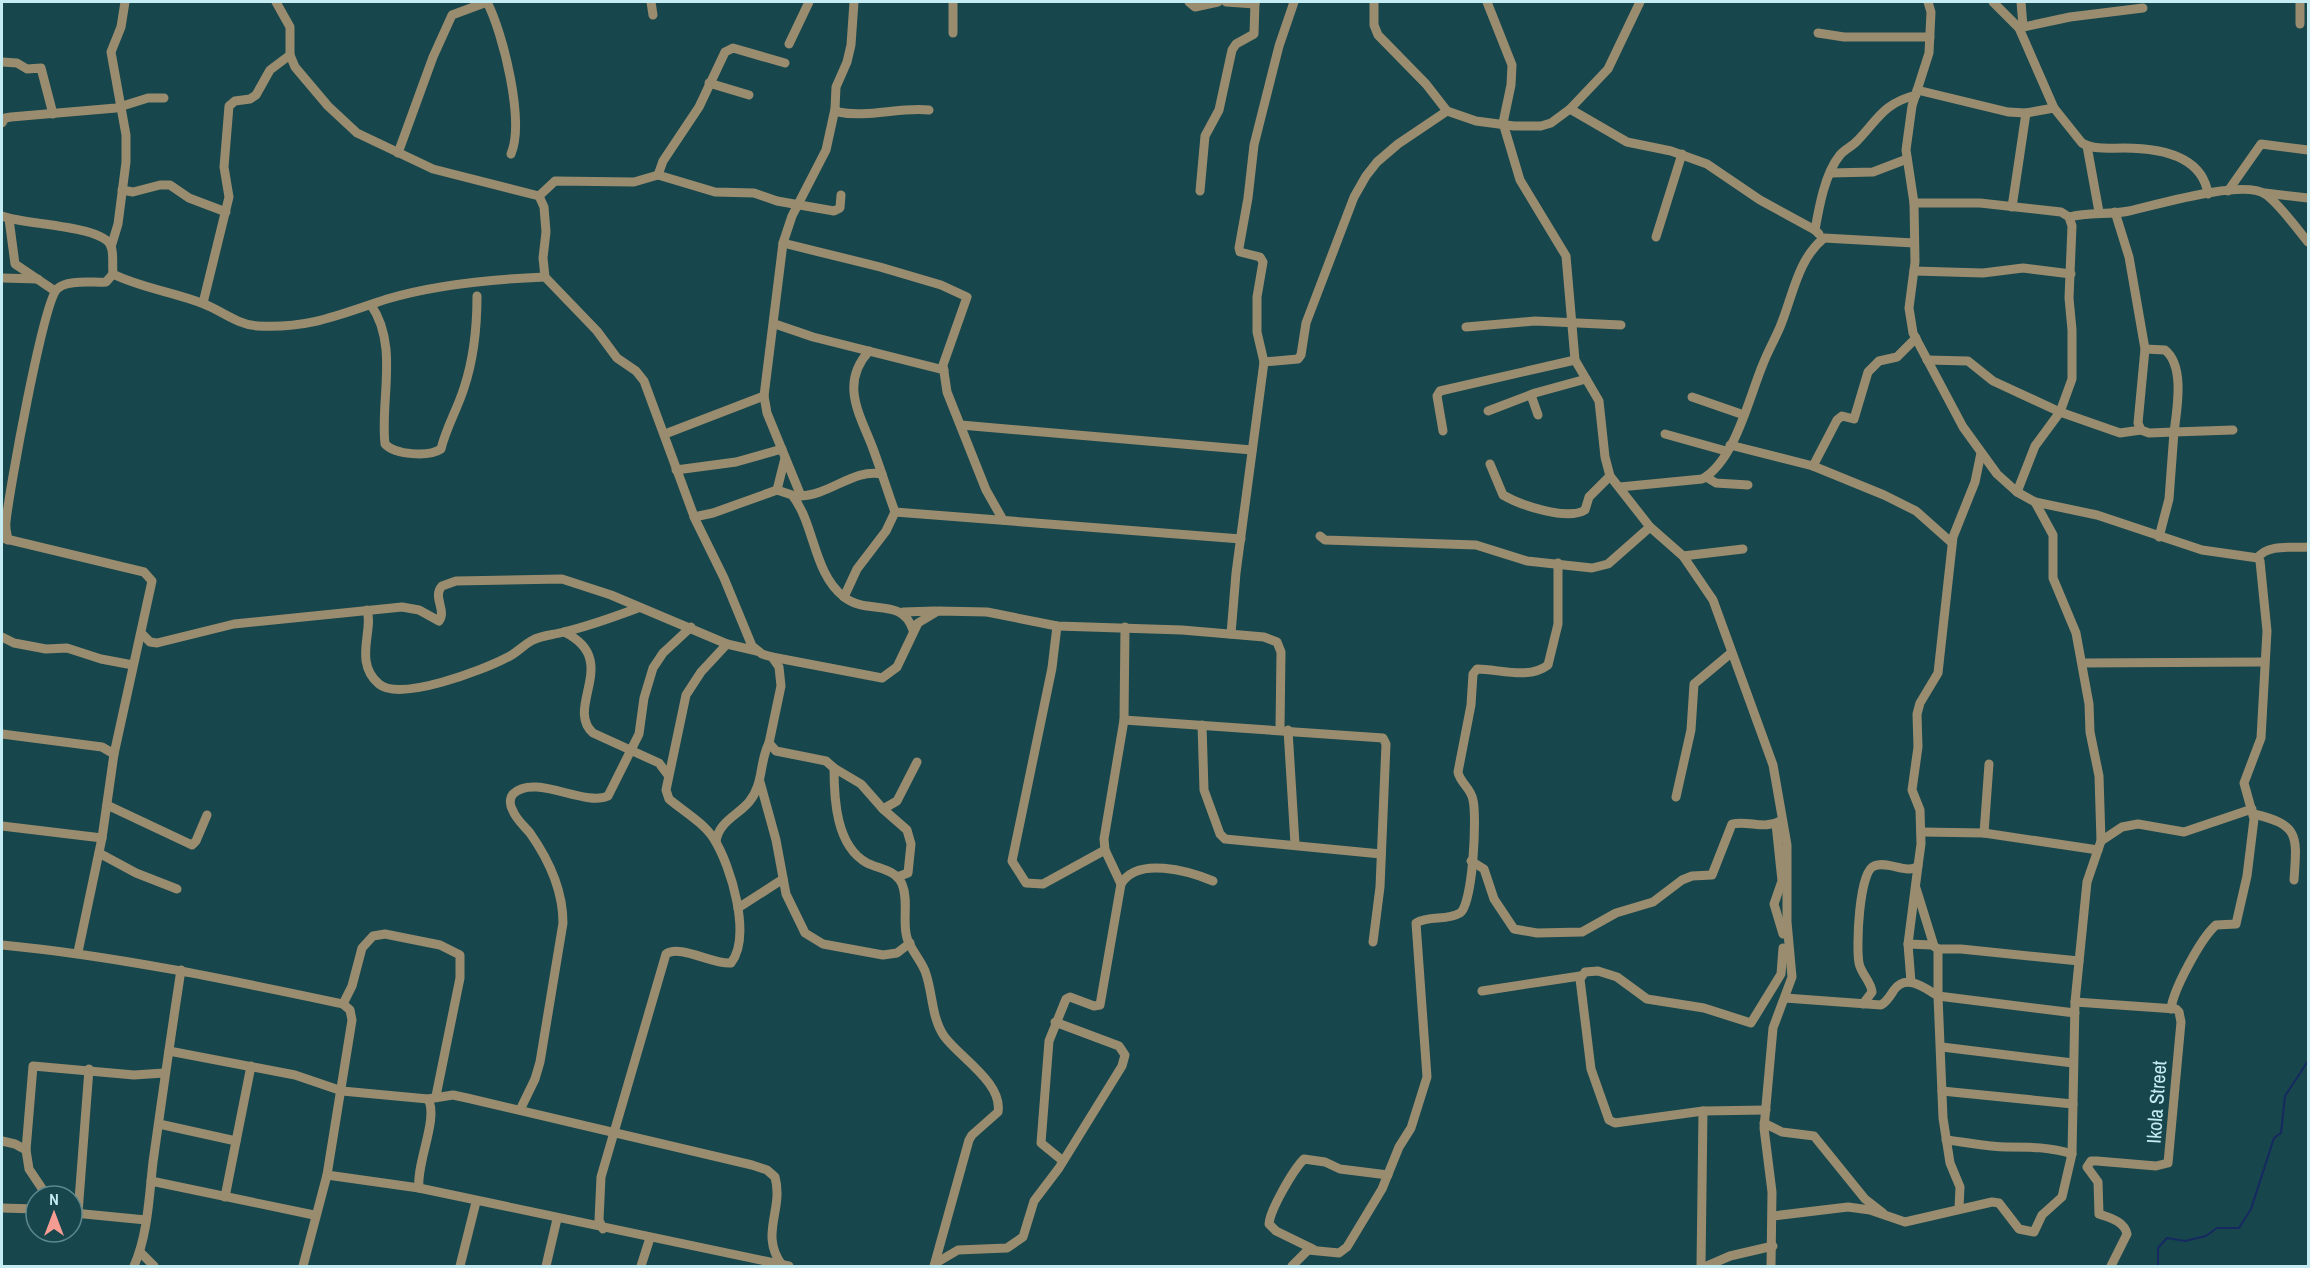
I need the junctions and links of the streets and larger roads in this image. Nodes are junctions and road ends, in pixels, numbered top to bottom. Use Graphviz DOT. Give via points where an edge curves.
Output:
graph roads {
  1 [pos="125,2"];
  2 [pos="276,2"];
  3 [pos="487,2"];
  4 [pos="651,2"];
  5 [pos="809,2"];
  6 [pos="854,2"];
  7 [pos="953,2"];
  8 [pos="1189,2"];
  9 [pos="1218,2"];
  10 [pos="1226,2"];
  11 [pos="1294,2"];
  12 [pos="1374,2"];
  13 [pos="1487,2"];
  14 [pos="1640,2"];
  15 [pos="1928,2"];
  16 [pos="1993,2"];
  17 [pos="2022,2"];
  18 [pos="2300,2"];
  19 [pos="1255,3"];
  20 [pos="2143,8"];
  21 [pos="653,15"];
  22 [pos="2300,24"];
  23 [pos="2021,27"];
  24 [pos="953,33"];
  25 [pos="1818,33"];
  26 [pos="1930,37"];
  27 [pos="789,44"];
  28 [pos="290,55"];
  29 [pos="2,63"];
  30 [pos="785,63"];
  31 [pos="709,83"];
  32 [pos="1916,92"];
  33 [pos="749,95"];
  34 [pos="164,98"];
  35 [pos="122,105"];
  36 [pos="2054,108"];
  37 [pos="835,109"];
  38 [pos="929,110"];
  39 [pos="1569,110"];
  40 [pos="1447,111"];
  41 [pos="2026,113"];
  42 [pos="53,114"];
  43 [pos="3,119"];
  44 [pos="1503,123"];
  45 [pos="2087,146"];
  46 [pos="2308,150"];
  47 [pos="398,153"];
  48 [pos="511,154"];
  49 [pos="1682,154"];
  50 [pos="1907,159"];
  51 [pos="1831,173"];
  52 [pos="658,176"];
  53 [pos="122,190"];
  54 [pos="1200,190"];
  55 [pos="2228,191"];
  56 [pos="2265,193"];
  57 [pos="2208,194"];
  58 [pos="841,195"];
  59 [pos="539,196"];
  60 [pos="2308,198"];
  61 [pos="1914,203"];
  62 [pos="798,204"];
  63 [pos="2012,207"];
  64 [pos="2099,212"];
  65 [pos="2115,212"];
  66 [pos="226,213"];
  67 [pos="5,217"];
  68 [pos="2069,217"];
  69 [pos="1815,230"];
  70 [pos="1656,237"];
  71 [pos="1824,238"];
  72 [pos="2308,242"];
  73 [pos="783,243"];
  74 [pos="1914,243"];
  75 [pos="111,247"];
  76 [pos="1914,271"];
  77 [pos="113,274"];
  78 [pos="2071,274"];
  79 [pos="545,277"];
  80 [pos="2,278"];
  81 [pos="42,279"];
  82 [pos="56,291"];
  83 [pos="477,296"];
  84 [pos="203,303"];
  85 [pos="371,305"];
  86 [pos="1572,321"];
  87 [pos="775,324"];
  88 [pos="1621,325"];
  89 [pos="1466,327"];
  90 [pos="1916,338"];
  91 [pos="2145,349"];
  92 [pos="868,351"];
  93 [pos="1575,360"];
  94 [pos="1927,360"];
  95 [pos="1264,363"];
  96 [pos="944,370"];
  97 [pos="1586,379"];
  98 [pos="1531,395"];
  99 [pos="764,396"];
  100 [pos="1692,397"];
  101 [pos="1488,411"];
  102 [pos="2060,412"];
  103 [pos="1538,415"];
  104 [pos="1744,415"];
  105 [pos="961,425"];
  106 [pos="2233,429"];
  107 [pos="2141,430"];
  108 [pos="1443,431"];
  109 [pos="2174,432"];
  110 [pos="665,434"];
  111 [pos="1665,434"];
  112 [pos="1728,448"];
  113 [pos="1252,450"];
  114 [pos="784,453"];
  115 [pos="1982,453"];
  116 [pos="1490,464"];
  117 [pos="1813,465"];
  118 [pos="1993,469"];
  119 [pos="676,470"];
  120 [pos="882,474"];
  121 [pos="1610,476"];
  122 [pos="1706,477"];
  123 [pos="1975,482"];
  124 [pos="1748,485"];
  125 [pos="1620,487"];
  126 [pos="777,490"];
  127 [pos="2017,492"];
  128 [pos="2035,502"];
  129 [pos="895,512"];
  130 [pos="694,517"];
  131 [pos="1003,520"];
  132 [pos="1650,527"];
  133 [pos="1320,536"];
  134 [pos="2159,537"];
  135 [pos="5,539"];
  136 [pos="1241,539"];
  137 [pos="1952,543"];
  138 [pos="2308,547"];
  139 [pos="1743,549"];
  140 [pos="1683,556"];
  141 [pos="2258,558"];
  142 [pos="1558,563"];
  143 [pos="844,597"];
  144 [pos="638,608"];
  145 [pos="367,610"];
  146 [pos="938,611"];
  147 [pos="903,612"];
  148 [pos="1057,626"];
  149 [pos="691,627"];
  150 [pos="1125,627"];
  151 [pos="913,630"];
  152 [pos="564,632"];
  153 [pos="142,634"];
  154 [pos="1232,634"];
  155 [pos="2,637"];
  156 [pos="727,644"];
  157 [pos="759,652"];
  158 [pos="1731,653"];
  159 [pos="772,657"];
  160 [pos="2264,662"];
  161 [pos="2083,663"];
  162 [pos="133,665"];
  163 [pos="1124,720"];
  164 [pos="1202,725"];
  165 [pos="1284,730"];
  166 [pos="2,734"];
  167 [pos="769,743"];
  168 [pos="633,750"];
  169 [pos="114,754"];
  170 [pos="672,756"];
  171 [pos="917,762"];
  172 [pos="659,763"];
  173 [pos="1989,764"];
  174 [pos="834,768"];
  175 [pos="668,775"];
  176 [pos="760,782"];
  177 [pos="1676,797"];
  178 [pos="107,805"];
  179 [pos="883,809"];
  180 [pos="2253,812"];
  181 [pos="207,815"];
  182 [pos="1779,822"];
  183 [pos="2,826"];
  184 [pos="1921,832"];
  185 [pos="1984,832"];
  186 [pos="102,838"];
  187 [pos="716,842"];
  188 [pos="1295,844"];
  189 [pos="2100,845"];
  190 [pos="1105,850"];
  191 [pos="99,853"];
  192 [pos="1381,854"];
  193 [pos="1472,861"];
  194 [pos="1918,866"];
  195 [pos="897,877"];
  196 [pos="783,879"];
  197 [pos="2294,880"];
  198 [pos="1214,881"];
  199 [pos="1121,884"];
  200 [pos="1916,885"];
  201 [pos="177,889"];
  202 [pos="738,908"];
  203 [pos="1373,942"];
  204 [pos="910,943"];
  205 [pos="1908,944"];
  206 [pos="2,945"];
  207 [pos="1936,947"];
  208 [pos="78,952"];
  209 [pos="2079,961"];
  210 [pos="181,970"];
  211 [pos="1580,976"];
  212 [pos="1911,982"];
  213 [pos="1482,991"];
  214 [pos="1938,996"];
  215 [pos="1785,998"];
  216 [pos="2075,1002"];
  217 [pos="343,1004"];
  218 [pos="1863,1004"];
  219 [pos="2170,1009"];
  220 [pos="2075,1013"];
  221 [pos="1055,1022"];
  222 [pos="1942,1047"];
  223 [pos="169,1051"];
  224 [pos="2073,1063"];
  225 [pos="251,1066"];
  226 [pos="89,1069"];
  227 [pos="164,1073"];
  228 [pos="342,1091"];
  229 [pos="1942,1091"];
  230 [pos="432,1098"];
  231 [pos="2073,1104"];
  232 [pos="520,1110"];
  233 [pos="1766,1110"];
  234 [pos="1703,1112"];
  235 [pos="1764,1123"];
  236 [pos="159,1124"];
  237 [pos="612,1133"];
  238 [pos="1946,1140"];
  239 [pos="2,1141"];
  240 [pos="236,1141"];
  241 [pos="26,1150"];
  242 [pos="2072,1154"];
  243 [pos="1063,1161"];
  244 [pos="327,1174"];
  245 [pos="1388,1175"];
  246 [pos="151,1180"];
  247 [pos="39,1184"];
  248 [pos="78,1184"];
  249 [pos="419,1188"];
  250 [pos="225,1197"];
  251 [pos="476,1202"];
  252 [pos="2,1208"];
  253 [pos="1959,1208"];
  254 [pos="24,1209"];
  255 [pos="84,1214"];
  256 [pos="315,1215"];
  257 [pos="1773,1216"];
  258 [pos="1889,1218"];
  259 [pos="557,1219"];
  260 [pos="146,1220"];
  261 [pos="603,1229"];
  262 [pos="650,1238"];
  263 [pos="1773,1246"];
  264 [pos="772,1248"];
  265 [pos="1313,1249"];
  266 [pos="140,1252"];
  267 [pos="758,1263"];
  268 [pos="935,1264"];
  269 [pos="134,1266"];
  270 [pos="154,1266"];
  271 [pos="303,1266"];
  272 [pos="460,1266"];
  273 [pos="546,1266"];
  274 [pos="641,1266"];
  275 [pos="785,1266"];
  276 [pos="1292,1266"];
  277 [pos="1701,1266"];
  278 [pos="1707,1266"];
  279 [pos="1771,1266"];
  280 [pos="2111,1266"];
  1 -- 35 [label="street" via="122,27 111,52"];
  2 -- 28 [label="street" via="290,27"];
  3 -- 47 [label="street" via="452,15 432,57"];
  3 -- 48 [label="street" via="512,90"];
  4 -- 21 [label="street"];
  5 -- 27 [label="street"];
  6 -- 37 [label="street" via="851,45 836,87"];
  7 -- 24 [label="street"];
  8 -- 9 [label="street" via="1196,7"];
  10 -- 19 [label="street"];
  11 -- 95 [label="street" via="1254,145 1239,248 1263,262 1257,332"];
  12 -- 40 [label="street" via="1378,35"];
  13 -- 44 [label="street" via="1512,65"];
  14 -- 39 [label="street" via="1608,69"];
  15 -- 26 [label="street"];
  16 -- 23 [label="street"];
  17 -- 23 [label="street"];
  18 -- 22 [label="street"];
  19 -- 54 [label="street" via="1254,34 1232,50 1219,110 1205,136"];
  20 -- 23 [label="street"];
  23 -- 36 [label="street"];
  25 -- 26 [label="street" via="1844,37"];
  26 -- 32 [label="street"];
  28 -- 47 [label="street" via="295,67 357,134"];
  28 -- 66 [label="street" via="270,70 256,95 229,106 224,167 229,186"];
  29 -- 42 [label="street" via="41,68"];
  30 -- 31 [label="street" via="733,48 721,56"];
  31 -- 33 [label="street"];
  31 -- 52 [label="street"];
  32 -- 41 [label="street"];
  32 -- 50 [label="street"];
  32 -- 51 [label="street" via="1884,109 1859,140 1840,155"];
  34 -- 35 [label="street"];
  35 -- 42 [label="street"];
  35 -- 53 [label="street" via="126,162"];
  36 -- 41 [label="street"];
  36 -- 45 [label="street"];
  37 -- 38 [label="street" via="852,115"];
  37 -- 62 [label="street" via="826,150"];
  39 -- 44 [label="street" via="1541,126"];
  39 -- 49 [label="street" via="1627,142"];
  40 -- 44 [label="street" via="1476,121"];
  40 -- 95 [label="street" via="1398,144 1366,176 1354,197 1306,323 1301,355 1298,359"];
  41 -- 63 [label="street"];
  42 -- 43 [label="street"];
  44 -- 86 [label="street" via="1520,180 1566,256"];
  45 -- 57 [label="street" via="2174,154 2199,169"];
  45 -- 64 [label="street"];
  46 -- 55 [label="street" via="2261,144"];
  47 -- 59 [label="street" via="433,169"];
  49 -- 69 [label="street" via="1707,164 1760,200"];
  49 -- 70 [label="street"];
  50 -- 51 [label="street" via="1873,172"];
  50 -- 61 [label="street"];
  51 -- 69 [label="street"];
  52 -- 59 [label="street" via="634,182 555,181"];
  52 -- 62 [label="street" via="715,192 754,193"];
  53 -- 66 [label="street" via="133,192 170,185 189,198"];
  53 -- 75 [label="street"];
  55 -- 56 [label="street"];
  55 -- 57 [label="street"];
  56 -- 60 [label="street"];
  56 -- 72 [label="street"];
  57 -- 65 [label="street"];
  58 -- 62 [label="street" via="837,211"];
  59 -- 79 [label="street" via="546,232"];
  61 -- 63 [label="street"];
  61 -- 74 [label="street"];
  62 -- 73 [label="street"];
  63 -- 68 [label="street" via="2061,212"];
  64 -- 65 [label="street"];
  64 -- 68 [label="street"];
  65 -- 91 [label="street" via="2129,257"];
  66 -- 84 [label="street"];
  67 -- 75 [label="street" via="101,235"];
  67 -- 81 [label="street" via="15,264"];
  68 -- 78 [label="street"];
  69 -- 71 [label="street"];
  71 -- 74 [label="street"];
  71 -- 104 [label="street" via="1816,244 1797,278"];
  73 -- 87 [label="street"];
  73 -- 96 [label="street" via="869,264 964,295 966,302"];
  74 -- 76 [label="street"];
  75 -- 77 [label="street"];
  76 -- 78 [label="street" via="1983,273 2023,268"];
  76 -- 90 [label="street" via="1909,308"];
  77 -- 82 [label="street" via="106,282 65,284"];
  77 -- 84 [label="street"];
  78 -- 102 [label="street" via="2072,379"];
  79 -- 85 [label="street" via="421,292"];
  79 -- 110 [label="street" via="617,358 636,370"];
  80 -- 81 [label="street"];
  81 -- 82 [label="street"];
  82 -- 135 [label="street" via="40,342"];
  83 -- 85 [label="street" via="476,337 464,389 447,424 441,449 434,454 394,450 385,444 387,367 381,328"];
  84 -- 85 [label="street" via="246,325 258,326 299,325"];
  86 -- 88 [label="street"];
  86 -- 89 [label="street"];
  86 -- 93 [label="street"];
  87 -- 92 [label="street"];
  87 -- 99 [label="street"];
  90 -- 94 [label="street"];
  90 -- 117 [label="street" via="1897,357 1879,361 1868,372 1854,419 1842,416 1837,420"];
  91 -- 107 [label="street" via="2139,398"];
  91 -- 109 [label="street" via="2165,350 2175,364"];
  92 -- 96 [label="street"];
  92 -- 120 [label="street" via="859,363 853,386 857,412"];
  93 -- 97 [label="street"];
  93 -- 108 [label="street" via="1440,391 1437,396"];
  94 -- 102 [label="street" via="1968,361 1993,381"];
  94 -- 115 [label="street" via="1963,427"];
  95 -- 113 [label="street"];
  96 -- 105 [label="street" via="947,392"];
  97 -- 98 [label="street"];
  97 -- 121 [label="street" via="1599,401"];
  98 -- 101 [label="street"];
  98 -- 103 [label="street"];
  99 -- 110 [label="street"];
  99 -- 114 [label="street"];
  100 -- 104 [label="street"];
  102 -- 107 [label="street" via="2120,432"];
  102 -- 127 [label="street" via="2035,446"];
  104 -- 112 [label="street"];
  105 -- 113 [label="street"];
  105 -- 131 [label="street" via="986,490"];
  106 -- 109 [label="street"];
  107 -- 109 [label="street"];
  109 -- 134 [label="street" via="2169,499"];
  110 -- 119 [label="street"];
  111 -- 112 [label="street"];
  112 -- 117 [label="street"];
  112 -- 122 [label="street"];
  113 -- 136 [label="street"];
  114 -- 119 [label="street"];
  114 -- 120 [label="street" via="801,496 819,493 866,473"];
  114 -- 126 [label="street"];
  115 -- 118 [label="street"];
  115 -- 123 [label="street"];
  116 -- 121 [label="street" via="1503,495 1519,504 1554,512 1586,510 1589,497"];
  117 -- 137 [label="street" via="1907,506"];
  118 -- 123 [label="street"];
  118 -- 127 [label="street"];
  119 -- 130 [label="street"];
  120 -- 129 [label="street"];
  121 -- 125 [label="street"];
  122 -- 124 [label="street" via="1716,483"];
  122 -- 125 [label="street"];
  123 -- 137 [label="street"];
  125 -- 132 [label="street"];
  126 -- 130 [label="street"];
  126 -- 143 [label="street" via="792,495 798,502 821,563"];
  127 -- 128 [label="street"];
  128 -- 134 [label="street" via="2097,515"];
  128 -- 161 [label="street" via="2053,535 2053,578 2076,633"];
  129 -- 131 [label="street"];
  129 -- 143 [label="street" via="886,531 857,569"];
  130 -- 157 [label="street" via="752,646"];
  131 -- 136 [label="street"];
  132 -- 140 [label="street"];
  132 -- 142 [label="street" via="1603,567"];
  133 -- 142 [label="street" via="1325,540 1476,545 1527,561"];
  134 -- 141 [label="street" via="2202,550"];
  135 -- 153 [label="street" via="144,572 152,581"];
  136 -- 154 [label="street"];
  137 -- 184 [label="street" via="1938,673 1917,714 1918,747 1912,790 1920,810"];
  138 -- 141 [label="street" via="2269,550"];
  139 -- 140 [label="street"];
  140 -- 158 [label="street" via="1713,600"];
  141 -- 160 [label="street" via="2266,631"];
  142 -- 193 [label="street" via="1558,624 1548,665 1522,672 1477,669 1473,674 1458,772 1473,800"];
  143 -- 147 [label="street" via="861,605"];
  144 -- 145 [label="street" via="574,582 537,578 456,581 442,586 438,596 442,613 439,621 412,608"];
  144 -- 149 [label="street"];
  144 -- 152 [label="street"];
  145 -- 152 [label="street" via="364,648 377,683 387,689 439,682 501,660 532,640"];
  145 -- 153 [label="street" via="234,624 157,643"];
  146 -- 147 [label="street"];
  146 -- 148 [label="street" via="995,613"];
  146 -- 151 [label="street"];
  147 -- 151 [label="street"];
  148 -- 150 [label="street"];
  148 -- 190 [label="street" via="1012,861 1026,884 1044,884"];
  149 -- 156 [label="street"];
  149 -- 168 [label="street" via="663,652 653,668"];
  150 -- 154 [label="street"];
  150 -- 163 [label="street"];
  151 -- 159 [label="street" via="897,668 882,678"];
  152 -- 168 [label="street" via="582,644 592,668 583,716 586,728"];
  153 -- 162 [label="street"];
  154 -- 165 [label="street" via="1276,642 1281,652"];
  155 -- 162 [label="street" via="14,643 67,648"];
  156 -- 157 [label="street"];
  156 -- 170 [label="street" via="686,695"];
  157 -- 159 [label="street"];
  158 -- 177 [label="street" via="1694,684 1691,730"];
  158 -- 182 [label="street" via="1773,765"];
  159 -- 167 [label="street" via="782,675"];
  160 -- 161 [label="street"];
  160 -- 180 [label="street" via="2259,745 2244,783"];
  161 -- 189 [label="street" via="2099,776"];
  162 -- 169 [label="street"];
  163 -- 164 [label="street"];
  163 -- 190 [label="street"];
  164 -- 165 [label="street"];
  164 -- 188 [label="street" via="1204,790 1220,834 1232,841"];
  165 -- 188 [label="street"];
  165 -- 192 [label="street" via="1385,740"];
  166 -- 169 [label="street" via="93,746"];
  167 -- 174 [label="street" via="776,751 826,761"];
  167 -- 176 [label="street"];
  168 -- 172 [label="street"];
  168 -- 232 [label="street" via="608,796 602,799 532,788 520,790 510,801 513,812 554,874 563,908 540,1062"];
  169 -- 178 [label="street"];
  170 -- 172 [label="street"];
  170 -- 175 [label="street"];
  171 -- 179 [label="street" via="897,801"];
  172 -- 175 [label="street"];
  173 -- 185 [label="street"];
  174 -- 179 [label="street" via="861,784"];
  174 -- 195 [label="street" via="835,802 843,834 857,856"];
  175 -- 187 [label="street" via="669,798"];
  176 -- 187 [label="street" via="750,801 719,829"];
  176 -- 196 [label="street"];
  178 -- 181 [label="street" via="192,845"];
  178 -- 186 [label="street"];
  179 -- 195 [label="street" via="910,837 910,869"];
  180 -- 189 [label="street" via="2184,832 2138,824 2122,826"];
  180 -- 197 [label="street" via="2279,820 2292,833 2296,844"];
  180 -- 219 [label="street" via="2247,876 2236,924 2216,925 2208,932 2177,987"];
  182 -- 193 [label="street" via="1732,825 1712,875 1682,880 1653,902 1616,914 1582,932 1514,929 1494,899 1484,869"];
  182 -- 211 [label="street" via="1782,881 1774,904 1783,934 1784,964 1753,1022 1704,1008 1647,999 1625,981 1598,971"];
  182 -- 215 [label="street" via="1787,845 1792,977"];
  183 -- 186 [label="street"];
  184 -- 185 [label="street"];
  184 -- 194 [label="street"];
  185 -- 189 [label="street"];
  186 -- 191 [label="street"];
  187 -- 202 [label="street"];
  188 -- 192 [label="street"];
  189 -- 209 [label="street" via="2087,882"];
  190 -- 199 [label="street"];
  191 -- 201 [label="street"];
  191 -- 208 [label="street"];
  192 -- 203 [label="street"];
  193 -- 245 [label="street" via="1463,911 1416,923 1427,1077 1411,1128"];
  194 -- 200 [label="street"];
  194 -- 218 [label="street" via="1912,869 1882,864 1868,869 1857,929 1859,964 1871,988 1871,997"];
  195 -- 204 [label="street" via="904,893"];
  196 -- 202 [label="street"];
  196 -- 204 [label="street" via="796,918 811,939 883,955 897,953"];
  198 -- 199 [label="street" via="1195,874 1136,869 1126,874"];
  199 -- 221 [label="street" via="1100,1005 1070,997"];
  200 -- 205 [label="street"];
  200 -- 207 [label="street"];
  202 -- 237 [label="street" via="742,932 731,963 717,963 677,951 666,954"];
  204 -- 268 [label="street" via="925,970 943,1034 975,1066 999,1106 969,1140"];
  205 -- 207 [label="street"];
  205 -- 212 [label="street"];
  206 -- 208 [label="street"];
  207 -- 209 [label="street"];
  207 -- 214 [label="street"];
  208 -- 210 [label="street"];
  209 -- 216 [label="street"];
  210 -- 217 [label="street"];
  210 -- 223 [label="street"];
  211 -- 213 [label="street"];
  211 -- 234 [label="street" via="1591,1069 1609,1120 1615,1123"];
  212 -- 214 [label="street"];
  212 -- 218 [label="street" via="1898,985 1884,1005"];
  214 -- 220 [label="street"];
  214 -- 222 [label="street"];
  215 -- 218 [label="street"];
  215 -- 233 [label="street" via="1773,1028"];
  216 -- 219 [label="street"];
  216 -- 220 [label="street"];
  217 -- 228 [label="street" via="350,1010 352,1020"];
  217 -- 230 [label="street" via="362,948 373,936 385,934 440,945 460,955 460,978"];
  219 -- 280 [label="street, Ikola Street" via="2179,1012 2181,1022 2168,1163 2156,1166 2091,1161 2087,1167 2098,1182 2099,1214 2118,1222 2127,1234"];
  220 -- 224 [label="street"];
  221 -- 243 [label="street" via="1041,1137 1044,1146"];
  221 -- 243 [label="street" via="1110,1042 1125,1055"];
  222 -- 224 [label="street"];
  222 -- 229 [label="street"];
  223 -- 225 [label="street"];
  223 -- 227 [label="street"];
  224 -- 231 [label="street"];
  225 -- 228 [label="street"];
  225 -- 240 [label="street"];
  226 -- 227 [label="street" via="134,1075"];
  226 -- 241 [label="street" via="33,1066"];
  226 -- 248 [label="street"];
  227 -- 236 [label="street"];
  228 -- 230 [label="street"];
  228 -- 244 [label="street"];
  229 -- 231 [label="street"];
  229 -- 238 [label="street"];
  230 -- 232 [label="street" via="453,1095"];
  230 -- 249 [label="street"];
  231 -- 242 [label="street"];
  232 -- 237 [label="street"];
  233 -- 234 [label="street"];
  233 -- 235 [label="street"];
  234 -- 277 [label="street"];
  235 -- 257 [label="street"];
  235 -- 258 [label="street" via="1782,1132 1814,1136 1865,1199"];
  236 -- 240 [label="street"];
  236 -- 246 [label="street"];
  237 -- 261 [label="street" via="601,1177 599,1220"];
  237 -- 264 [label="street" via="767,1170 775,1177 777,1186"];
  238 -- 242 [label="street" via="2048,1148"];
  238 -- 253 [label="street" via="1960,1187"];
  239 -- 241 [label="street"];
  240 -- 250 [label="street"];
  241 -- 247 [label="street" via="29,1169"];
  242 -- 253 [label="street" via="2062,1197 2042,1215 2034,1232 2019,1229 1999,1203"];
  243 -- 268 [label="street" via="1034,1201 1028,1226 1016,1244 992,1250 958,1250"];
  244 -- 249 [label="street"];
  244 -- 256 [label="street"];
  245 -- 265 [label="street" via="1344,1251"];
  245 -- 265 [label="street" via="1340,1169 1304,1159 1269,1224"];
  246 -- 250 [label="street"];
  246 -- 260 [label="street"];
  249 -- 251 [label="street"];
  250 -- 256 [label="street"];
  251 -- 259 [label="street"];
  251 -- 272 [label="street"];
  252 -- 254 [label="street"];
  253 -- 258 [label="street" via="1917,1220"];
  255 -- 260 [label="street"];
  256 -- 271 [label="street"];
  257 -- 258 [label="street" via="1848,1207"];
  257 -- 263 [label="street"];
  259 -- 261 [label="street"];
  259 -- 273 [label="street"];
  260 -- 266 [label="street"];
  261 -- 262 [label="street"];
  262 -- 267 [label="street"];
  262 -- 274 [label="street"];
  263 -- 278 [label="street"];
  263 -- 279 [label="street"];
  264 -- 267 [label="street"];
  264 -- 275 [label="street"];
  265 -- 276 [label="street"];
  266 -- 269 [label="street"];
  266 -- 270 [label="street"];
  267 -- 275 [label="street"];
}
